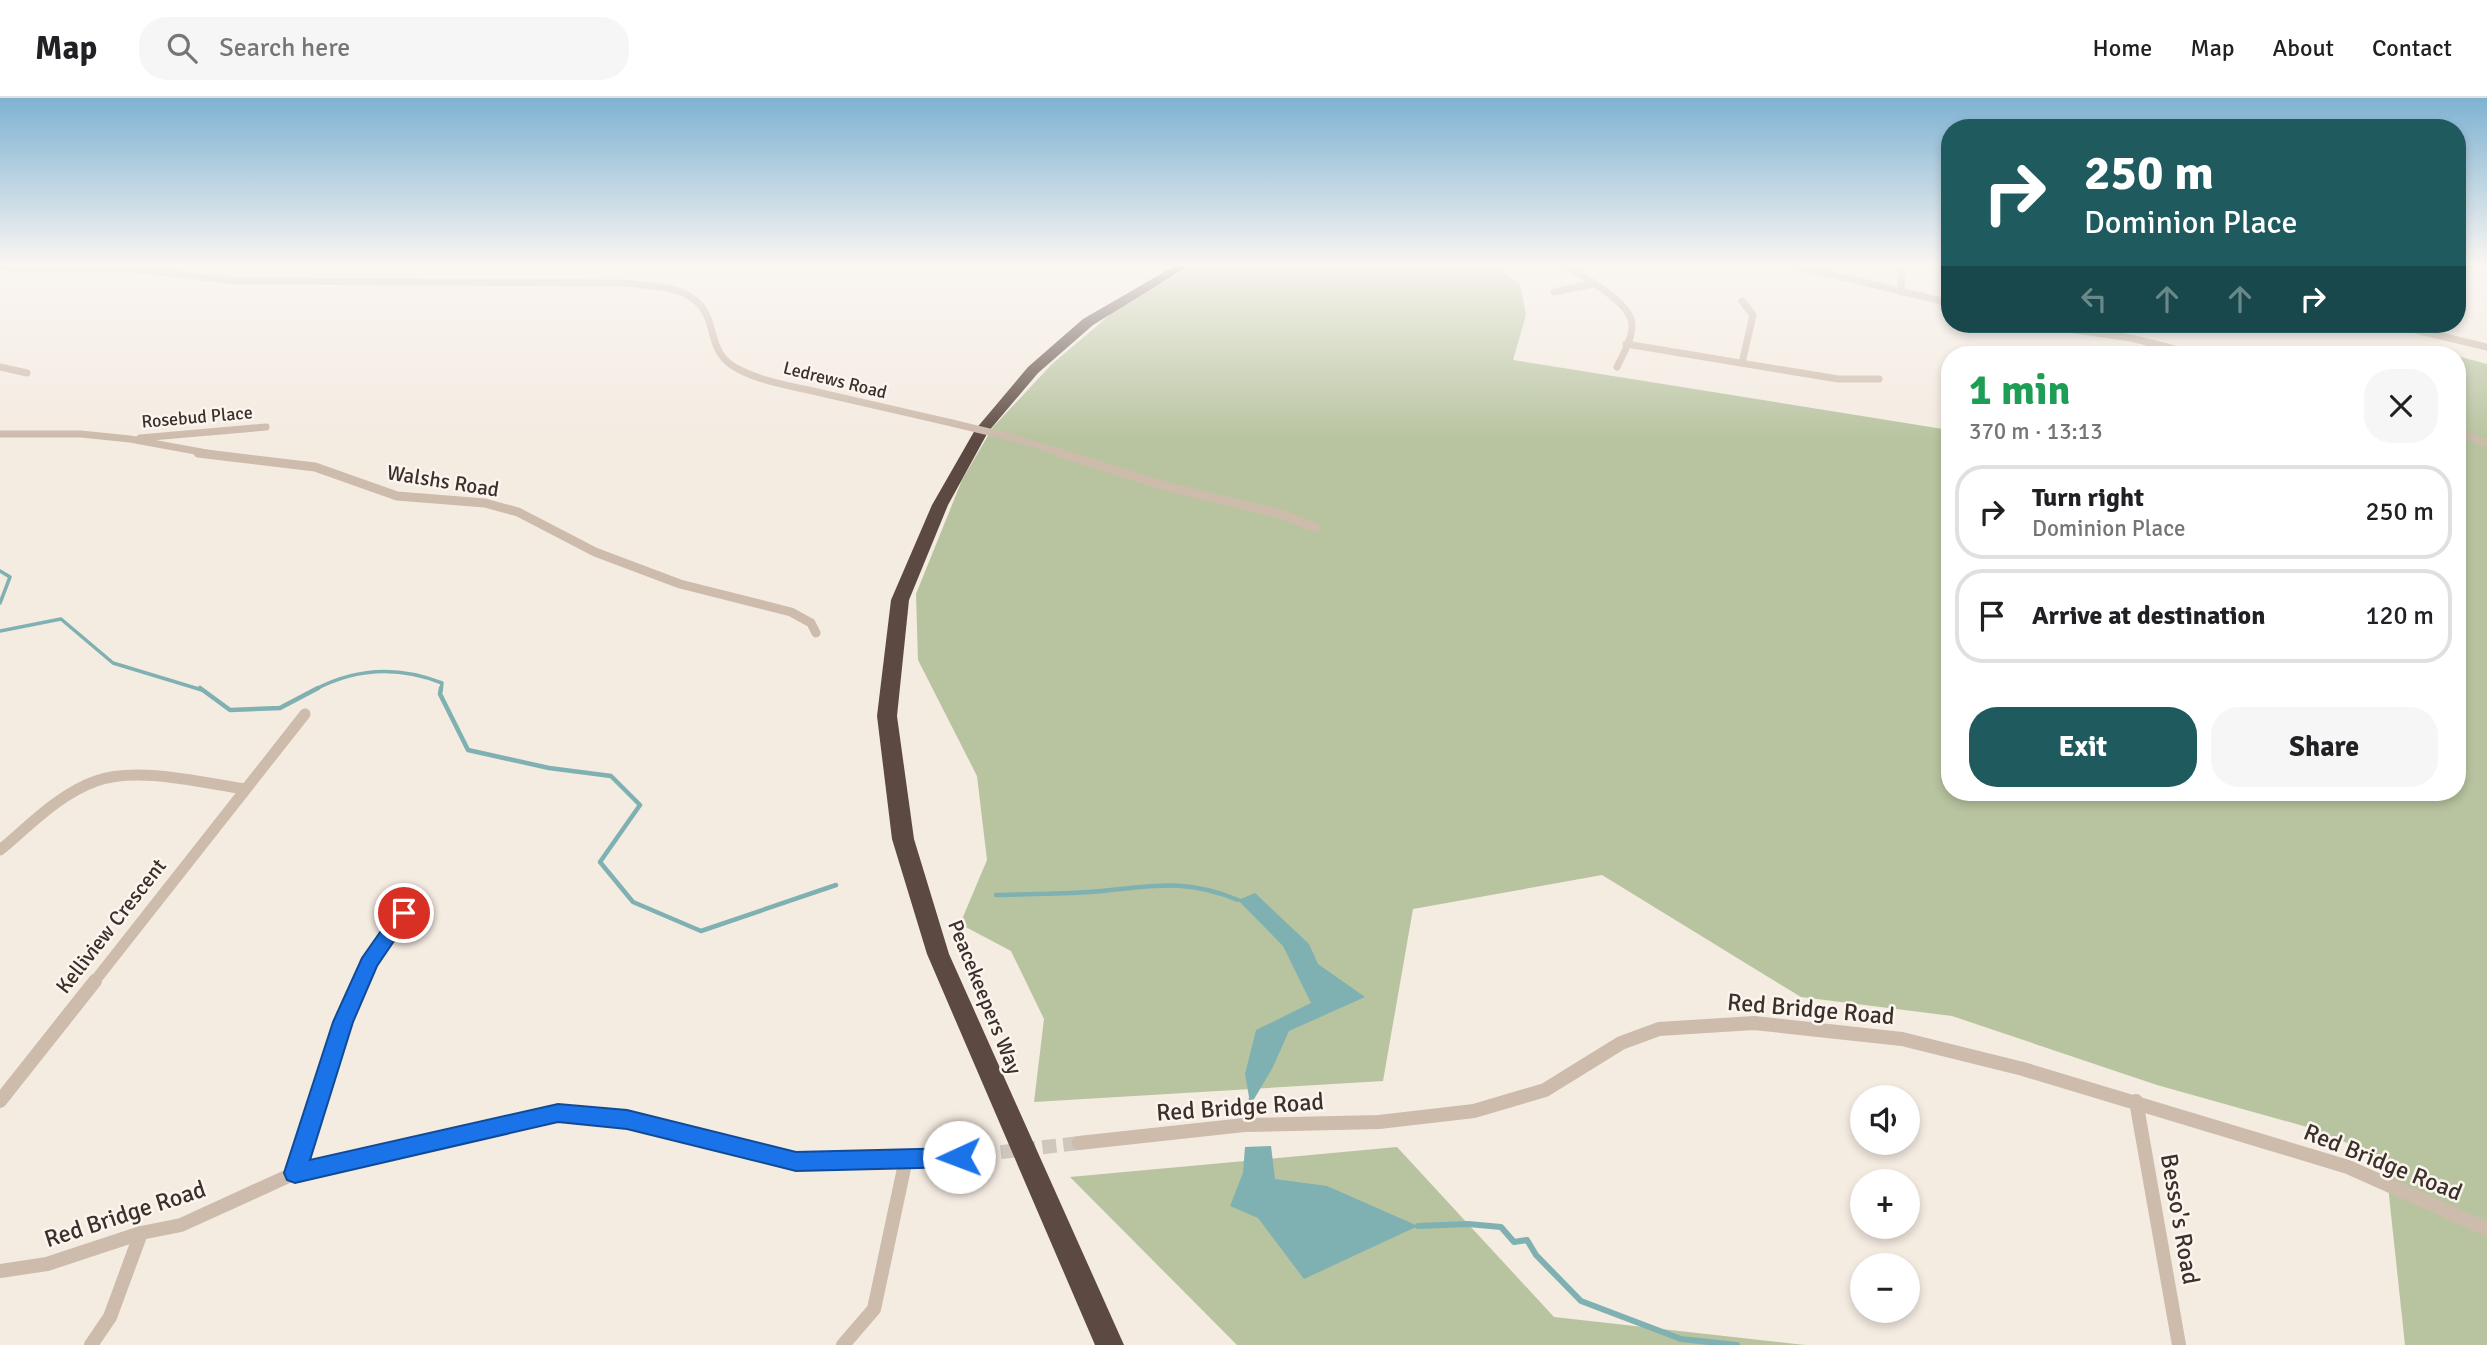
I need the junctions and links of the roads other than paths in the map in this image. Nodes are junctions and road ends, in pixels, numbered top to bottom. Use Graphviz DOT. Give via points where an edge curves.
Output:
graph roads {
  1 [pos="707,322"];
  2 [pos="1088,322"];
  3 [pos="1633,322"];
  4 [pos="1751,322"];
  5 [pos="2096,333"];
  6 [pos="2429,333"];
  7 [pos="1626,344"];
  8 [pos="2163,346"];
  9 [pos="2487,347"];
  10 [pos="1742,363"];
  11 [pos="0,367"];
  12 [pos="1617,367"];
  13 [pos="27,373"];
  14 [pos="1879,379"];
  15 [pos="266,427"];
  16 [pos="0,434"];
  17 [pos="2466,436"];
  18 [pos="130,439"];
  19 [pos="2487,443"];
  20 [pos="1316,528"];
  21 [pos="816,632"];
  22 [pos="305,714"];
  23 [pos="246,789"];
  24 [pos="0,850"];
  25 [pos="404,913"];
  26 [pos="5,1088"];
  27 [pos="0,1101"];
  28 [pos="2136,1101"];
  29 [pos="1079,1143"];
  30 [pos="959,1157"];
  31 [pos="906,1159"];
  32 [pos="295,1173"];
  33 [pos="2487,1229"];
  34 [pos="141,1233"];
  35 [pos="0,1271"];
  36 [pos="91,1345"];
  37 [pos="843,1345"];
  38 [pos="1110,1345"];
  39 [pos="2179,1345"];
  1 -- 20 [label="street, Ledrews Road, bridge" via="714,349 729,365 779,383 1014,438"];
  2 -- 38 [label="highway, Peacekeepers Way" via="1033,370 982,430 940,505 900,600 887,716 903,839 937,954"];
  3 -- 7 [label="street"];
  4 -- 10 [label="street"];
  5 -- 8 [label="street"];
  6 -- 9 [label="street"];
  7 -- 10 [label="street"];
  7 -- 12 [label="street"];
  10 -- 14 [label="street" via="1838,379"];
  11 -- 13 [label="street"];
  15 -- 18 [label="street, Rosebud Place"];
  16 -- 18 [label="street, Walshs Road"];
  17 -- 19 [label="street"];
  18 -- 21 [label="street, Walshs Road" via="315,467 397,496 507,509 595,552 680,584 791,612 811,623"];
  22 -- 23 [label="street, Kelliview Crescent"];
  23 -- 24 [label="street" via="122,776 98,779 73,792"];
  23 -- 26 [label="street, Kelliview Crescent"];
  25 -- 32 [label="street" via="369,963 343,1022"];
  26 -- 27 [label="street, Kelliview Crescent"];
  28 -- 29 [label="street, Red Bridge Road" via="1902,1039 1754,1023 1711,1024 1659,1028 1621,1043 1545,1090 1474,1111 1379,1122 1244,1125"];
  28 -- 33 [label="street, Red Bridge Road" via="2348,1167"];
  28 -- 39 [label="street, Besso's Road"];
  30 -- 31 [label="street, Red Bridge Road"];
  31 -- 32 [label="street, Red Bridge Road" via="796,1161 627,1119 558,1113"];
  31 -- 37 [label="street" via="874,1310"];
  32 -- 34 [label="street, Red Bridge Road" via="181,1224"];
  34 -- 35 [label="street, Red Bridge Road" via="47,1264"];
  34 -- 36 [label="street" via="110,1317"];
}
